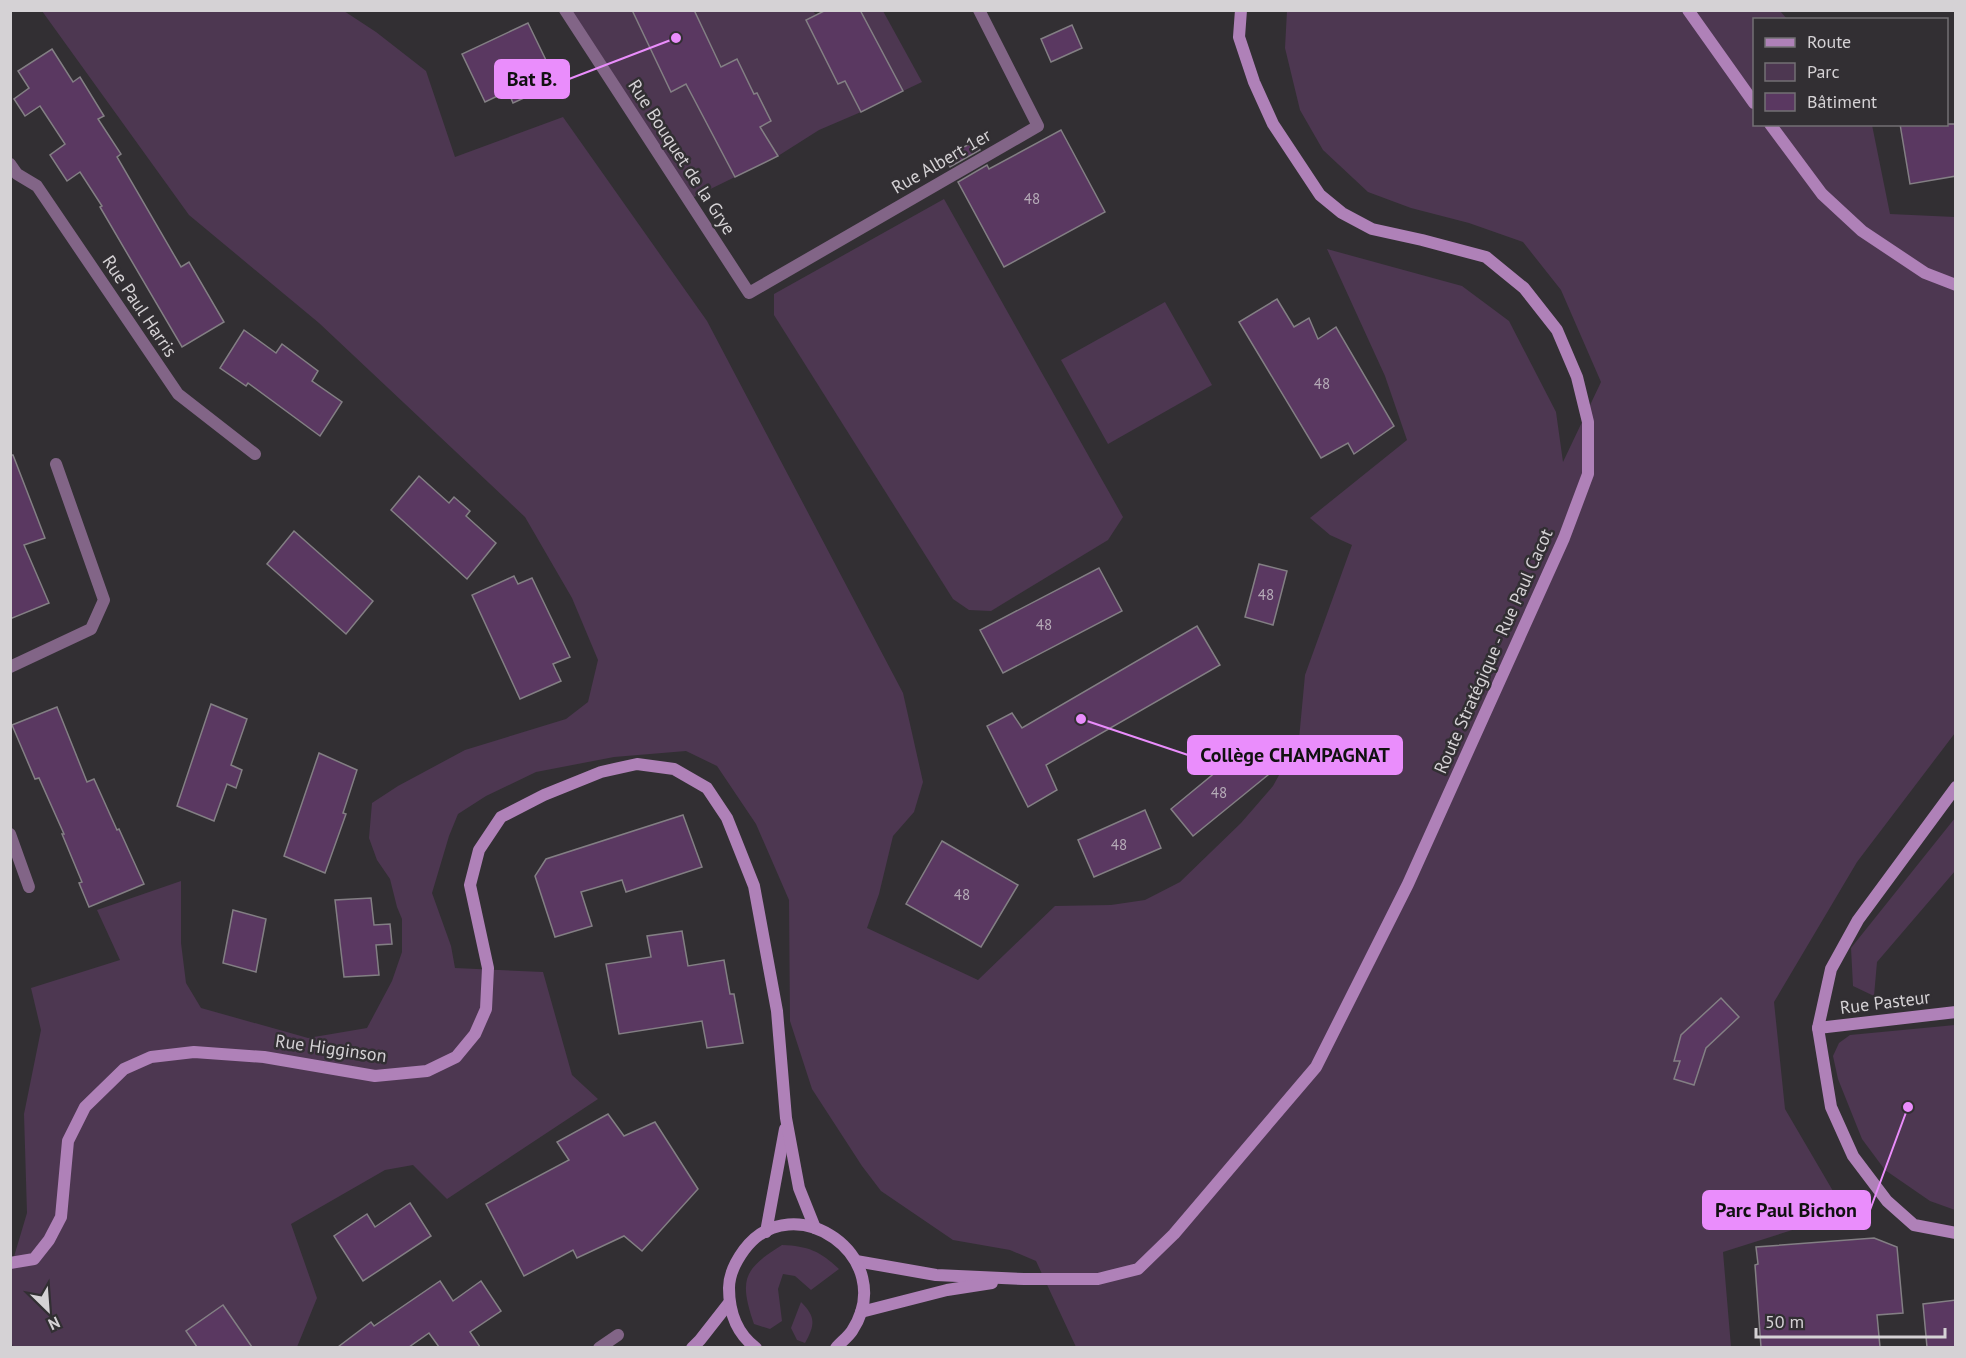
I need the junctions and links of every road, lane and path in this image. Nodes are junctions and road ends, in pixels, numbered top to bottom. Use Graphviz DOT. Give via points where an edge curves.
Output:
graph roads {
  1 [pos="565,10"];
  2 [pos="980,10"];
  3 [pos="1242,10"];
  4 [pos="1688,11"];
  5 [pos="1753,100"];
  6 [pos="1771,126"];
  7 [pos="10,164"];
  8 [pos="1956,285"];
  9 [pos="749,293"];
  10 [pos="255,454"];
  11 [pos="56,464"];
  12 [pos="10,667"];
  13 [pos="1956,787"];
  14 [pos="10,834"];
  15 [pos="29,886"];
  16 [pos="1956,1012"];
  17 [pos="1818,1028"];
  18 [pos="786,1118"];
  19 [pos="815,1228"];
  20 [pos="766,1232"];
  21 [pos="1956,1233"];
  22 [pos="856,1260"];
  23 [pos="10,1263"];
  24 [pos="1024,1279"];
  25 [pos="729,1303"];
  26 [pos="861,1312"];
  27 [pos="618,1335"];
  28 [pos="598,1347"];
  29 [pos="692,1347"];
  30 [pos="753,1347"];
  31 [pos="836,1347"];
  1 -- 9 [label="street, Rue Bouquet de la Grye"];
  2 -- 9 [label="street, Rue Albert 1er" via="1038,126"];
  3 -- 24 [label="street, Route Stratégique - Rue Paul Cacot" via="1239,37 1257,89 1273,124 1320,195 1342,213 1372,229 1486,257 1524,288 1557,330 1577,377 1588,422 1588,474 1564,538 1408,884 1316,1067 1174,1234 1138,1269 1098,1279"];
  4 -- 5 [label="street"];
  6 -- 8 [label="street" via="1822,194 1862,231 1925,273"];
  7 -- 10 [label="street, Rue Paul Harris" via="17,174 37,186 178,394"];
  11 -- 12 [label="street" via="104,600 91,629"];
  13 -- 17 [label="street" via="1852,930 1831,969"];
  14 -- 15 [label="street"];
  16 -- 17 [label="street, Rue Pasteur"];
  17 -- 21 [label="street" via="1831,1107 1853,1156 1887,1202 1914,1226"];
  18 -- 19 [label="street, Rue Higginson" via="799,1188"];
  18 -- 20 [label="street, Rue Higginson"];
  18 -- 23 [label="street, Rue Higginson" via="777,1011 754,886 727,818 707,788 674,770 637,764 601,772 501,817 479,850 470,885 488,968 486,1009 475,1035 456,1057 427,1071 375,1076 264,1057 194,1052 151,1057 124,1069 84,1107 68,1141 61,1216 49,1240 34,1258"];
  19 -- 20 [label="street" via="782,1226"];
  19 -- 22 [label="street" via="839,1240"];
  20 -- 25 [label="street" via="749,1244 736,1262 729,1282"];
  22 -- 24 [label="street, Route Stratégique - Rue Paul Cacot" via="936,1275"];
  22 -- 26 [label="street" via="864,1295"];
  24 -- 26 [label="street, Route Stratégique - Rue Paul Cacot" via="947,1290"];
  25 -- 29 [label="street"];
  25 -- 30 [label="street" via="738,1327"];
  26 -- 31 [label="street" via="852,1332"];
  27 -- 28 [label="street"];
}
